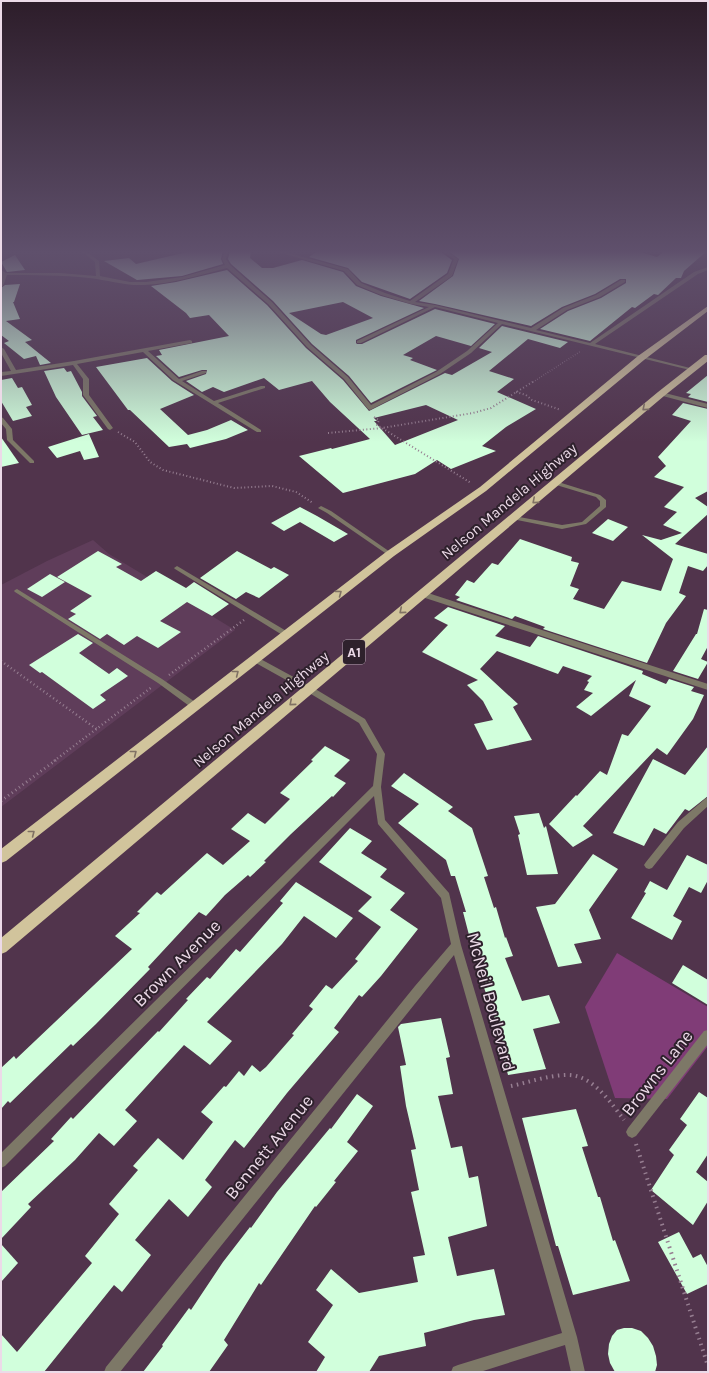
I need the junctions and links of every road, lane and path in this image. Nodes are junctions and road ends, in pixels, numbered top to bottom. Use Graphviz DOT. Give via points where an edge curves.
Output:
graph roads {
  1 [pos="280,314"];
  2 [pos="418,314"];
  3 [pos="469,314"];
  4 [pos="557,314"];
  5 [pos="635,314"];
  6 [pos="700,314"];
  7 [pos="502,322"];
  8 [pos="532,330"];
  9 [pos="190,342"];
  10 [pos="359,342"];
  11 [pos="591,345"];
  12 [pos="1,349"];
  13 [pos="144,350"];
  14 [pos="708,357"];
  15 [pos="641,358"];
  16 [pos="74,363"];
  17 [pos="692,370"];
  18 [pos="14,371"];
  19 [pos="204,372"];
  20 [pos="1,374"];
  21 [pos="178,381"];
  22 [pos="263,387"];
  23 [pos="516,392"];
  24 [pos="661,394"];
  25 [pos="212,403"];
  26 [pos="708,406"];
  27 [pos="370,408"];
  28 [pos="573,414"];
  29 [pos="1,420"];
  30 [pos="110,428"];
  31 [pos="382,428"];
  32 [pos="259,431"];
  33 [pos="328,432"];
  34 [pos="32,462"];
  35 [pos="555,483"];
  36 [pos="483,489"];
  37 [pos="321,508"];
  38 [pos="514,518"];
  39 [pos="390,554"];
  40 [pos="177,568"];
  41 [pos="18,592"];
  42 [pos="422,594"];
  43 [pos="245,619"];
  44 [pos="286,634"];
  45 [pos="255,659"];
  46 [pos="1,661"];
  47 [pos="160,681"];
  48 [pos="708,686"];
  49 [pos="309,689"];
  50 [pos="195,706"];
  51 [pos="98,730"];
  52 [pos="377,787"];
  53 [pos="708,801"];
  54 [pos="1,802"];
  55 [pos="1,857"];
  56 [pos="649,865"];
  57 [pos="456,945"];
  58 [pos="1,948"];
  59 [pos="708,1036"];
  60 [pos="497,1089"];
  61 [pos="632,1132"];
  62 [pos="1,1162"];
  63 [pos="570,1337"];
  64 [pos="708,1366"];
  65 [pos="111,1372"];
  66 [pos="458,1372"];
  67 [pos="578,1372"];
  1 -- 27 [label="street" via="309,346 346,378"];
  2 -- 10 [label="street"];
  3 -- 7 [label="street"];
  4 -- 8 [label="street"];
  5 -- 11 [label="street"];
  6 -- 15 [label="highway, Nelson Mandela Highway"];
  7 -- 8 [label="street"];
  7 -- 27 [label="street" via="469,352 438,373"];
  8 -- 11 [label="street"];
  9 -- 13 [label="street"];
  11 -- 15 [label="street"];
  11 -- 23 [label="path"];
  12 -- 18 [label="street"];
  13 -- 16 [label="street"];
  13 -- 21 [label="street"];
  14 -- 17 [label="highway, Nelson Mandela Highway / A1"];
  15 -- 17 [label="street"];
  15 -- 28 [label="highway, Nelson Mandela Highway"];
  16 -- 18 [label="street"];
  16 -- 30 [label="street" via="86,379 86,395"];
  17 -- 24 [label="highway, Nelson Mandela Highway / A1"];
  18 -- 20 [label="street"];
  19 -- 21 [label="street"];
  21 -- 25 [label="street"];
  22 -- 25 [label="street"];
  23 -- 28 [label="path"];
  23 -- 31 [label="path" via="491,408 473,413"];
  24 -- 26 [label="street"];
  24 -- 35 [label="highway, Nelson Mandela Highway / A1, one-way"];
  25 -- 32 [label="street"];
  27 -- 31 [label="path"];
  28 -- 36 [label="highway, Nelson Mandela Highway"];
  29 -- 34 [label="street" via="9,429 10,440"];
  30 -- 37 [label="path" via="135,442 150,462 163,470 234,488 272,486 296,492"];
  31 -- 33 [label="path"];
  31 -- 36 [label="path" via="422,456"];
  35 -- 38 [label="highway, Nelson Mandela Highway / A1, one-way"];
  35 -- 38 [label="lane" via="598,496 603,500 604,507 584,523 562,527"];
  36 -- 39 [label="highway, Nelson Mandela Highway"];
  37 -- 39 [label="street"];
  38 -- 42 [label="highway, Nelson Mandela Highway / A1"];
  44 -- 39 [label="highway, Nelson Mandela Highway, one-way"];
  40 -- 44 [label="lane"];
  41 -- 47 [label="lane"];
  42 -- 48 [label="street"];
  42 -- 49 [label="highway, Nelson Mandela Highway / A1, one-way"];
  43 -- 47 [label="path"];
  44 -- 45 [label="highway, Nelson Mandela Highway"];
  45 -- 49 [label="street, McNeil Boulevard"];
  50 -- 45 [label="highway, Nelson Mandela Highway, one-way"];
  46 -- 51 [label="path"];
  47 -- 50 [label="lane"];
  47 -- 51 [label="path"];
  49 -- 52 [label="street, McNeil Boulevard" via="362,721 381,754"];
  49 -- 58 [label="highway, Nelson Mandela Highway / A1, one-way"];
  55 -- 50 [label="highway, Nelson Mandela Highway, one-way"];
  51 -- 54 [label="path"];
  52 -- 57 [label="street, McNeil Boulevard" via="381,820 446,896"];
  52 -- 62 [label="street, Brown Avenue"];
  53 -- 56 [label="street" via="681,825"];
  57 -- 60 [label="street, McNeil Boulevard"];
  57 -- 65 [label="street, Bennett Avenue"];
  59 -- 61 [label="street, Browns Lane"];
  60 -- 61 [label="path" via="570,1075 583,1078 603,1094"];
  60 -- 63 [label="street, McNeil Boulevard"];
  61 -- 64 [label="path"];
  63 -- 66 [label="street"];
  63 -- 67 [label="street, McNeil Boulevard"];
}
